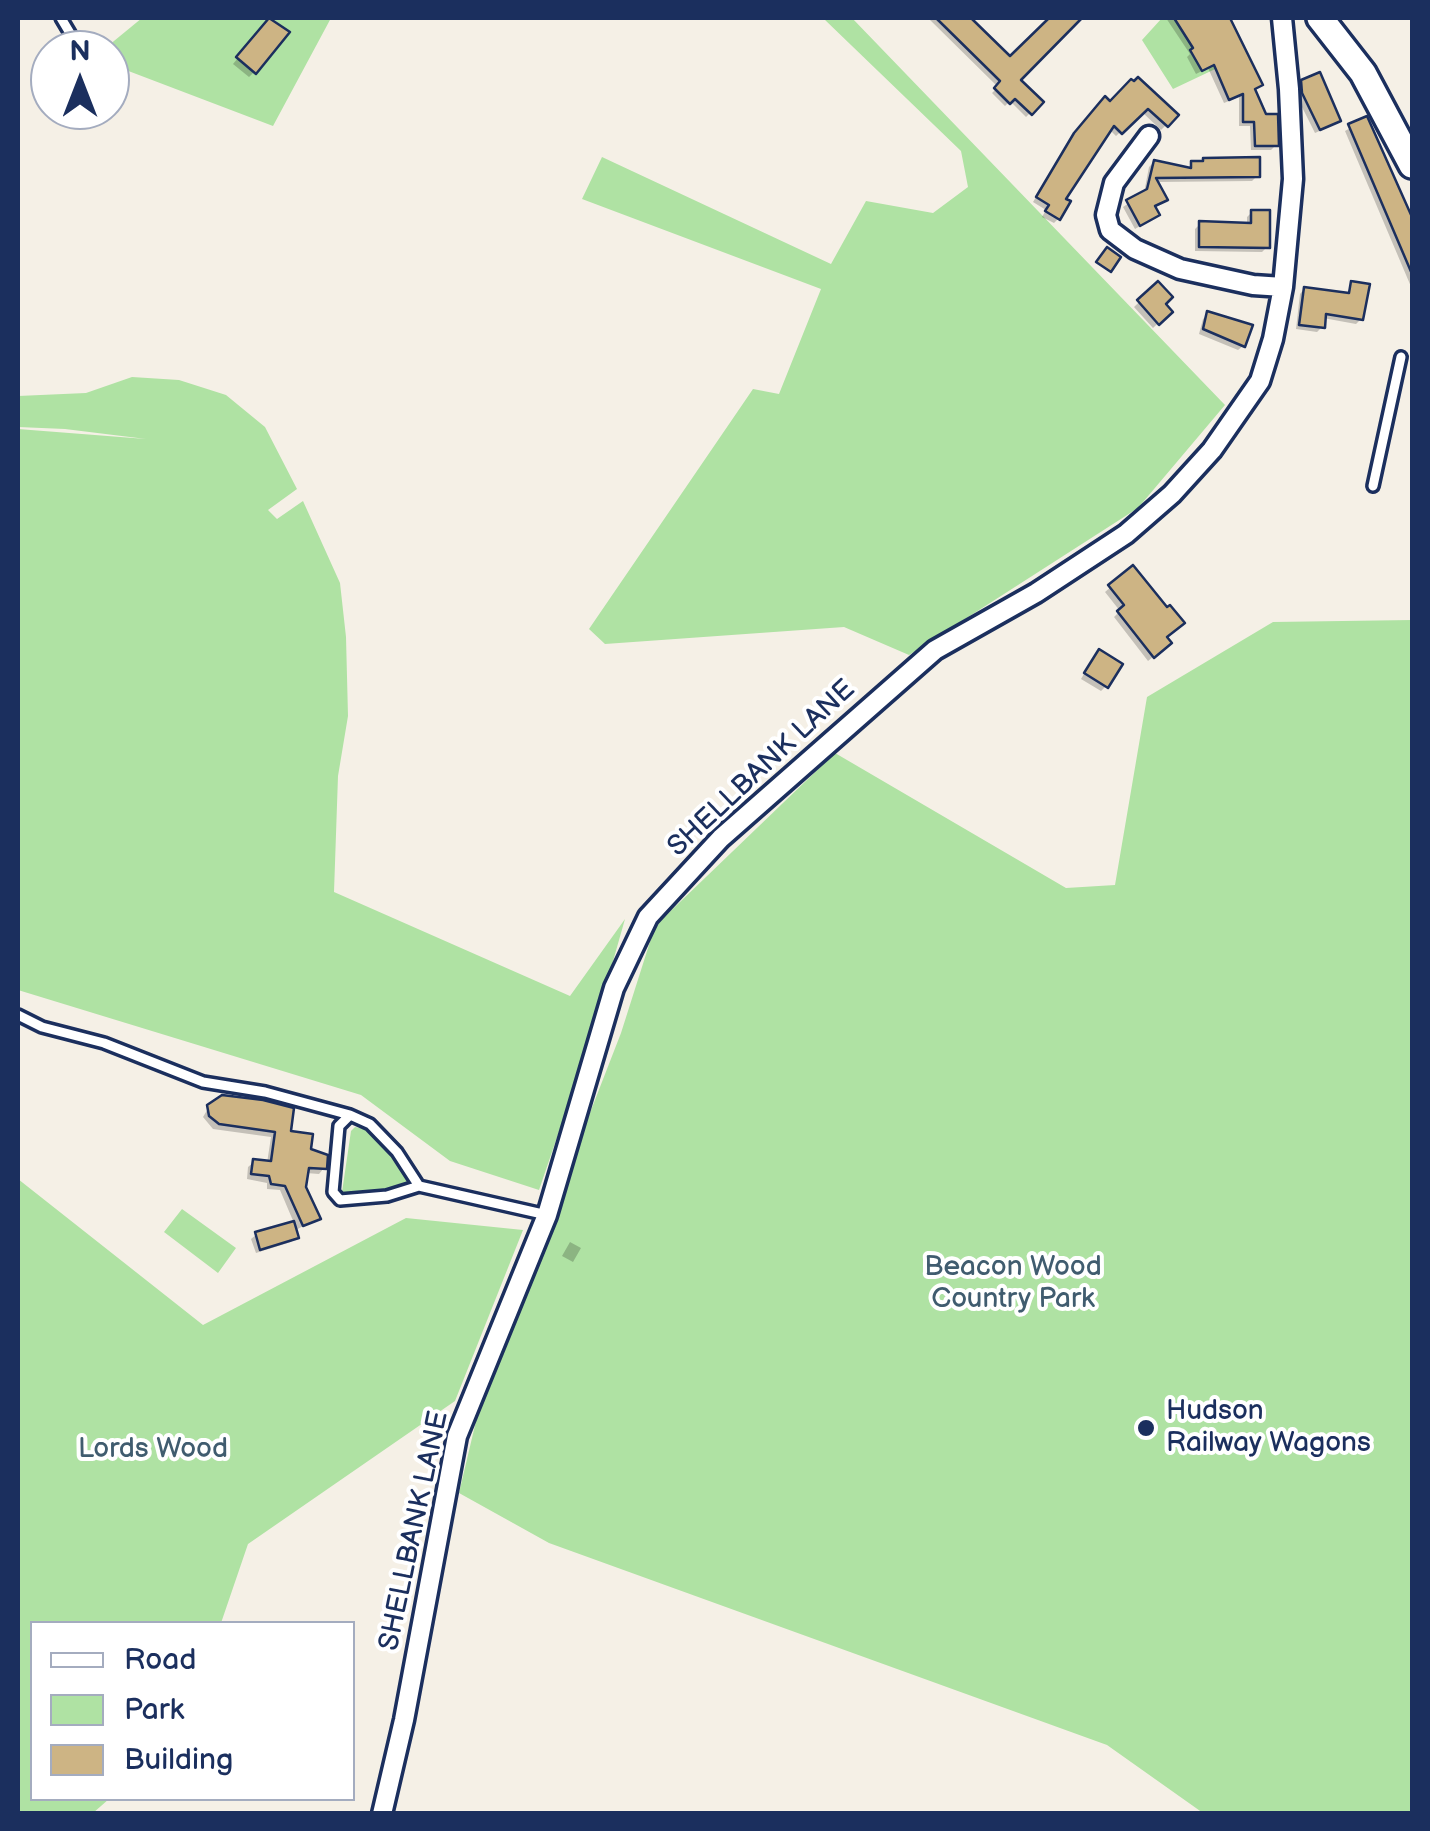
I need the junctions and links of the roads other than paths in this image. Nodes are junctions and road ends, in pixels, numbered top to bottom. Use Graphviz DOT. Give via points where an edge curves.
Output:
graph roads {
  1 [pos="1282,18"];
  2 [pos="1320,18"];
  3 [pos="1149,136"];
  4 [pos="1412,165"];
  5 [pos="1283,287"];
  6 [pos="1401,357"];
  7 [pos="1373,486"];
  8 [pos="18,1015"];
  9 [pos="350,1115"];
  10 [pos="420,1186"];
  11 [pos="547,1215"];
  12 [pos="382,1814"];
  1 -- 5 [label="street, SHELLBANK LANE" via="1292,179"];
  2 -- 4 [label="main road" via="1363,73"];
  3 -- 5 [label="street" via="1114,184 1106,215 1110,230 1180,270"];
  5 -- 11 [label="street, SHELLBANK LANE" via="1260,381 1172,494 1126,534 935,650 720,838 648,917 614,988"];
  6 -- 7 [label="lane"];
  8 -- 9 [label="lane" via="203,1082"];
  9 -- 10 [label="lane" via="383,1136"];
  9 -- 10 [label="lane" via="340,1126 333,1192 340,1200"];
  10 -- 11 [label="lane"];
  11 -- 12 [label="street, SHELLBANK LANE" via="457,1436"];
}
